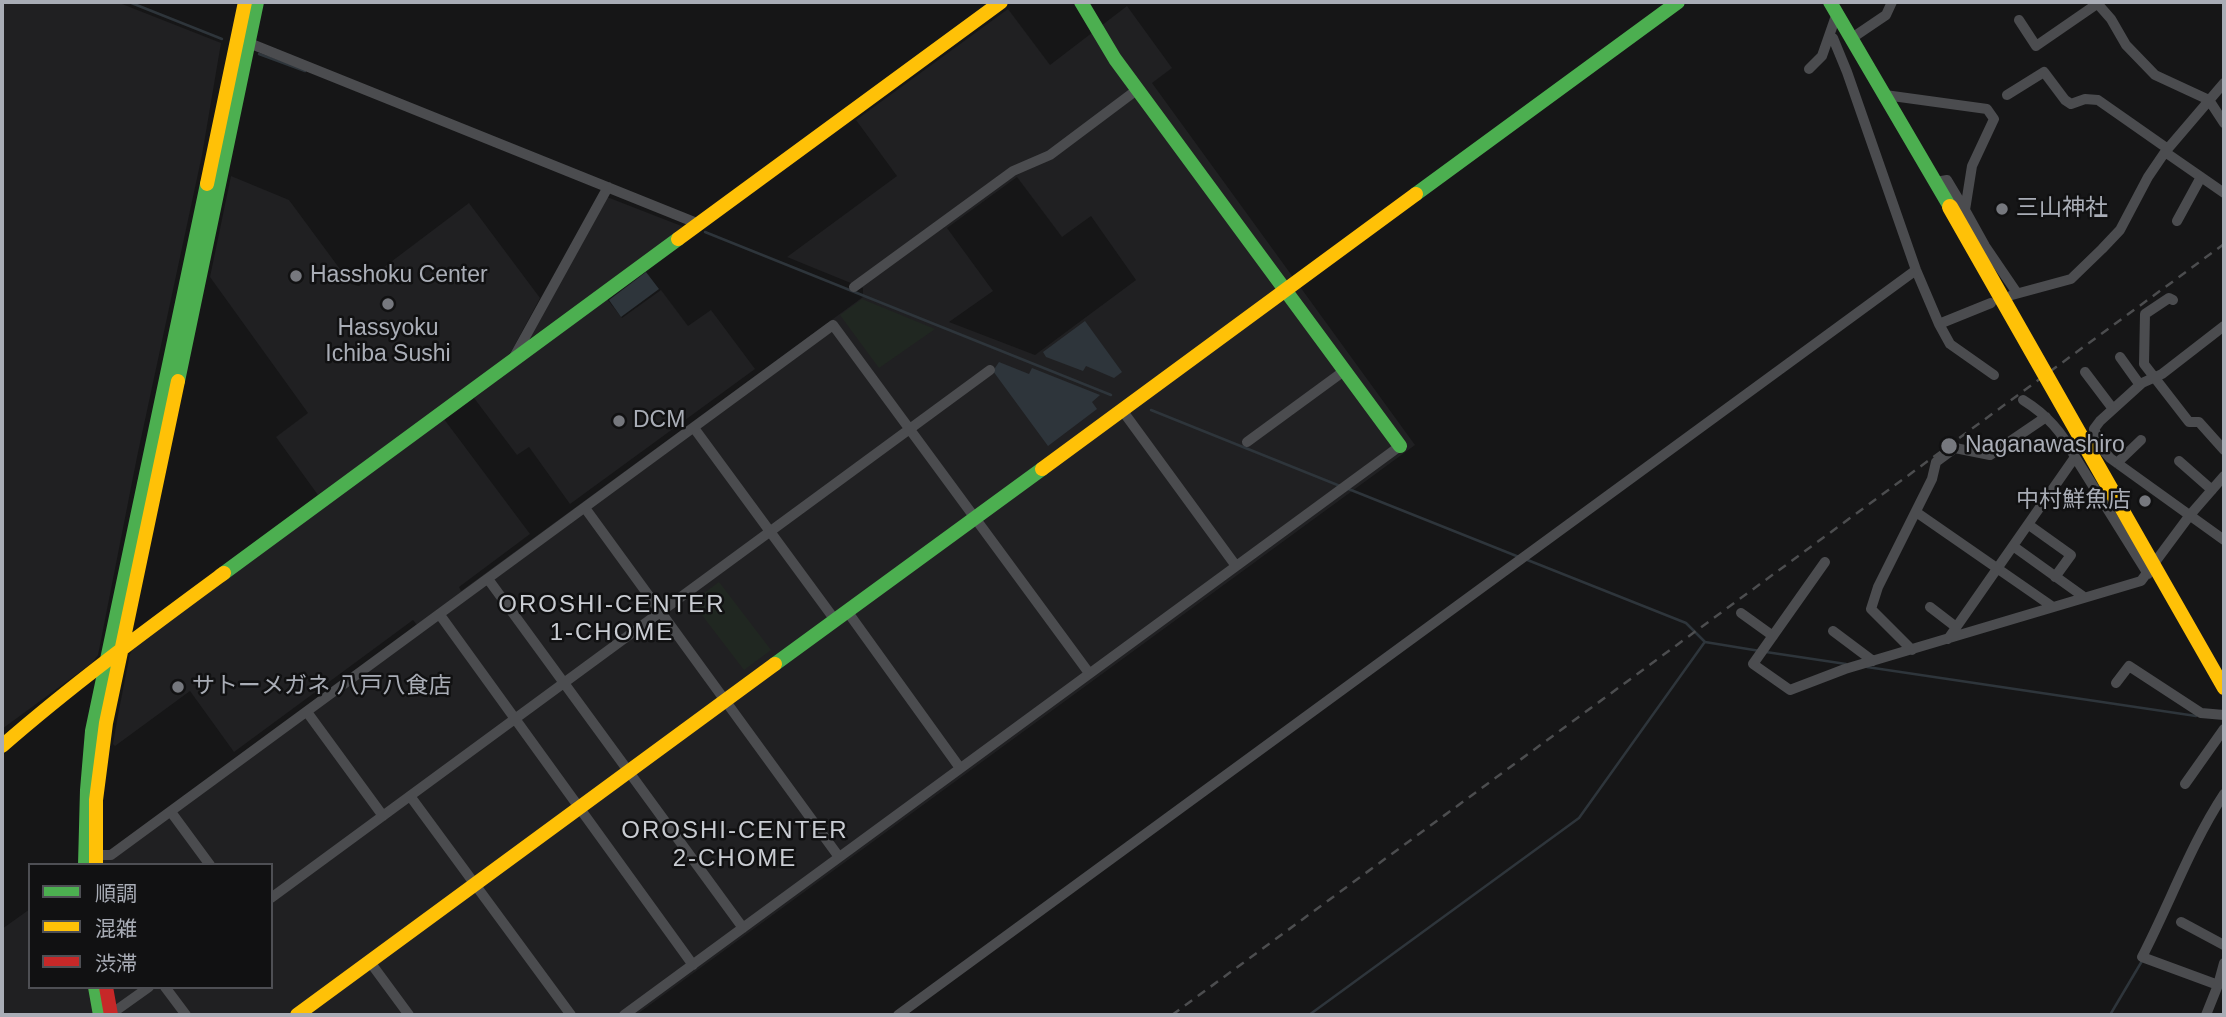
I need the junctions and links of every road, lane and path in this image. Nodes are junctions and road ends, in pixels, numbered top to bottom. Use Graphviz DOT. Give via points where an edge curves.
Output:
graph roads {
  1 [pos="245,2"];
  2 [pos="257,2"];
  3 [pos="1001,2"];
  4 [pos="1081,2"];
  5 [pos="1678,2"];
  6 [pos="1892,2"];
  7 [pos="2096,3"];
  8 [pos="1833,7"];
  9 [pos="2019,20"];
  10 [pos="1829,37"];
  11 [pos="1852,38"];
  12 [pos="249,43"];
  13 [pos="1866,62"];
  14 [pos="1809,69"];
  15 [pos="1847,72"];
  16 [pos="2224,83"];
  17 [pos="1138,89"];
  18 [pos="1885,95"];
  19 [pos="2007,95"];
  20 [pos="2209,100"];
  21 [pos="2224,123"];
  22 [pos="2167,150"];
  23 [pos="2201,177"];
  24 [pos="608,187"];
  25 [pos="2224,193"];
  26 [pos="1957,209"];
  27 [pos="2177,221"];
  28 [pos="699,224"];
  29 [pos="1916,270"];
  30 [pos="854,287"];
  31 [pos="1285,290"];
  32 [pos="2173,300"];
  33 [pos="1991,303"];
  34 [pos="1939,324"];
  35 [pos="2224,326"];
  36 [pos="2120,357"];
  37 [pos="512,361"];
  38 [pos="990,370"];
  39 [pos="1344,371"];
  40 [pos="2085,372"];
  41 [pos="1994,375"];
  42 [pos="2154,378"];
  43 [pos="2140,385"];
  44 [pos="2023,400"];
  45 [pos="2113,409"];
  46 [pos="1122,410"];
  47 [pos="2046,417"];
  48 [pos="694,428"];
  49 [pos="910,428"];
  50 [pos="2141,440"];
  51 [pos="1247,442"];
  52 [pos="1400,446"];
  53 [pos="2224,450"];
  54 [pos="2074,457"];
  55 [pos="2179,461"];
  56 [pos="2117,463"];
  57 [pos="2224,476"];
  58 [pos="2212,490"];
  59 [pos="585,508"];
  60 [pos="1916,512"];
  61 [pos="2190,515"];
  62 [pos="975,517"];
  63 [pos="2029,525"];
  64 [pos="771,531"];
  65 [pos="2224,540"];
  66 [pos="2013,546"];
  67 [pos="1825,562"];
  68 [pos="1236,566"];
  69 [pos="1998,567"];
  70 [pos="2150,570"];
  71 [pos="2055,577"];
  72 [pos="488,579"];
  73 [pos="2084,597"];
  74 [pos="1930,607"];
  75 [pos="2053,607"];
  76 [pos="661,612"];
  77 [pos="1741,612"];
  78 [pos="440,615"];
  79 [pos="841,616"];
  80 [pos="1956,626"];
  81 [pos="1833,631"];
  82 [pos="1773,636"];
  83 [pos="1948,639"];
  84 [pos="123,648"];
  85 [pos="1912,650"];
  86 [pos="106,660"];
  87 [pos="1873,661"];
  88 [pos="1089,673"];
  89 [pos="565,682"];
  90 [pos="2116,683"];
  91 [pos="2224,688"];
  92 [pos="725,701"];
  93 [pos="307,712"];
  94 [pos="2224,715"];
  95 [pos="515,719"];
  96 [pos="2224,729"];
  97 [pos="2,746"];
  98 [pos="960,768"];
  99 [pos="631,771"];
  100 [pos="2185,784"];
  101 [pos="2224,794"];
  102 [pos="410,796"];
  103 [pos="580,808"];
  104 [pos="171,812"];
  105 [pos="383,816"];
  106 [pos="839,857"];
  107 [pos="90,860"];
  108 [pos="209,863"];
  109 [pos="476,884"];
  110 [pos="273,897"];
  111 [pos="2180,922"];
  112 [pos="743,928"];
  113 [pos="2224,945"];
  114 [pos="370,962"];
  115 [pos="2224,963"];
  116 [pos="693,965"];
  117 [pos="2221,982"];
  118 [pos="96,989"];
  119 [pos="106,989"];
  120 [pos="146,989"];
  121 [pos="166,989"];
  122 [pos="108,1015"];
  123 [pos="186,1015"];
  124 [pos="297,1015"];
  125 [pos="409,1015"];
  126 [pos="571,1015"];
  127 [pos="624,1015"];
  128 [pos="898,1015"];
  129 [pos="2206,1015"];
  1 -- 86 [label="main road"];
  2 -- 12 [label="main road"];
  3 -- 28 [label="main road"];
  4 -- 17 [label="main road"];
  5 -- 31 [label="main road"];
  6 -- 11 [label="street" via="1886,15"];
  7 -- 9 [label="street" via="2036,46"];
  7 -- 20 [label="street" via="2155,75"];
  8 -- 10 [label="street"];
  8 -- 11 [label="main road"];
  10 -- 14 [label="street" via="1822,56"];
  10 -- 15 [label="street"];
  11 -- 13 [label="main road"];
  12 -- 24 [label="street"];
  12 -- 84 [label="main road"];
  13 -- 15 [label="street"];
  13 -- 18 [label="main road"];
  15 -- 29 [label="street"];
  16 -- 20 [label="street"];
  17 -- 30 [label="street" via="1050,155 1013,171"];
  17 -- 31 [label="main road"];
  18 -- 26 [label="main road"];
  18 -- 26 [label="street" via="1987,109 1994,119"];
  19 -- 22 [label="street" via="2044,72 2071,104 2098,100"];
  20 -- 21 [label="street"];
  20 -- 22 [label="street"];
  22 -- 23 [label="street"];
  22 -- 26 [label="street" via="2120,230 2071,279 2014,294"];
  23 -- 25 [label="street"];
  23 -- 27 [label="street"];
  24 -- 28 [label="street"];
  24 -- 37 [label="street"];
  26 -- 70 [label="main road, bridge"];
  28 -- 37 [label="main road"];
  29 -- 34 [label="street"];
  29 -- 128 [label="street"];
  31 -- 39 [label="main road"];
  31 -- 46 [label="main road"];
  32 -- 42 [label="street" via="2169,298 2145,314 2144,365"];
  33 -- 34 [label="street"];
  34 -- 41 [label="street" via="1950,344"];
  35 -- 42 [label="street"];
  36 -- 43 [label="street"];
  37 -- 84 [label="main road"];
  38 -- 49 [label="street"];
  39 -- 51 [label="street"];
  39 -- 52 [label="main road"];
  40 -- 45 [label="street"];
  42 -- 43 [label="street"];
  42 -- 53 [label="street" via="2189,422 2199,422"];
  43 -- 45 [label="street"];
  44 -- 47 [label="street"];
  45 -- 56 [label="street" via="2094,429 2104,451"];
  46 -- 62 [label="main road"];
  46 -- 68 [label="street"];
  47 -- 54 [label="street" via="2062,433"];
  47 -- 60 [label="street" via="1990,455 1955,448 1940,458"];
  48 -- 49 [label="street" via="833,325"];
  48 -- 59 [label="street"];
  48 -- 64 [label="street"];
  49 -- 62 [label="street"];
  49 -- 64 [label="street"];
  50 -- 56 [label="street"];
  52 -- 68 [label="street"];
  54 -- 63 [label="street"];
  54 -- 70 [label="street"];
  55 -- 58 [label="street"];
  56 -- 61 [label="street"];
  57 -- 58 [label="street"];
  58 -- 61 [label="street"];
  59 -- 72 [label="street"];
  59 -- 76 [label="street"];
  60 -- 69 [label="street"];
  60 -- 85 [label="street" via="1871,609"];
  61 -- 65 [label="street"];
  61 -- 70 [label="street"];
  62 -- 79 [label="main road"];
  62 -- 88 [label="street"];
  63 -- 66 [label="street"];
  63 -- 71 [label="street" via="2071,555"];
  64 -- 76 [label="street"];
  64 -- 79 [label="street"];
  66 -- 69 [label="street"];
  66 -- 71 [label="street"];
  67 -- 82 [label="street"];
  68 -- 88 [label="street"];
  69 -- 75 [label="street"];
  69 -- 80 [label="street"];
  70 -- 73 [label="street" via="2141,581"];
  70 -- 91 [label="main road"];
  71 -- 73 [label="street"];
  72 -- 78 [label="street"];
  72 -- 89 [label="street"];
  73 -- 75 [label="street"];
  74 -- 80 [label="street"];
  75 -- 83 [label="street"];
  76 -- 89 [label="street"];
  76 -- 92 [label="street"];
  77 -- 82 [label="street"];
  78 -- 93 [label="street"];
  78 -- 95 [label="street"];
  79 -- 92 [label="main road"];
  79 -- 98 [label="street"];
  80 -- 83 [label="street"];
  81 -- 87 [label="street"];
  82 -- 87 [label="street" via="1753,664 1790,690"];
  83 -- 85 [label="street"];
  84 -- 86 [label="main road"];
  84 -- 107 [label="main road" via="106,723"];
  85 -- 87 [label="street"];
  86 -- 97 [label="main road"];
  86 -- 107 [label="main road" via="87,790"];
  88 -- 98 [label="street"];
  89 -- 95 [label="street"];
  89 -- 99 [label="street"];
  90 -- 94 [label="street" via="2129,666 2200,713"];
  92 -- 99 [label="main road"];
  92 -- 106 [label="street"];
  93 -- 104 [label="street"];
  93 -- 105 [label="street"];
  95 -- 102 [label="street"];
  95 -- 103 [label="street"];
  96 -- 100 [label="street"];
  98 -- 106 [label="street"];
  99 -- 103 [label="main road"];
  99 -- 112 [label="street"];
  101 -- 117 [label="street" via="2142,957"];
  102 -- 105 [label="street"];
  102 -- 109 [label="street"];
  103 -- 109 [label="main road"];
  103 -- 116 [label="street"];
  104 -- 107 [label="street" via="111,855"];
  104 -- 108 [label="street"];
  105 -- 110 [label="street"];
  106 -- 112 [label="street"];
  109 -- 114 [label="main road"];
  109 -- 126 [label="street"];
  111 -- 113 [label="street"];
  112 -- 116 [label="street"];
  114 -- 124 [label="main road"];
  114 -- 125 [label="street"];
  115 -- 117 [label="street"];
  116 -- 127 [label="street"];
  117 -- 129 [label="street"];
  118 -- 122 [label="main road"];
  119 -- 122 [label="main road"];
  120 -- 122 [label="street"];
  121 -- 123 [label="street"];
}
